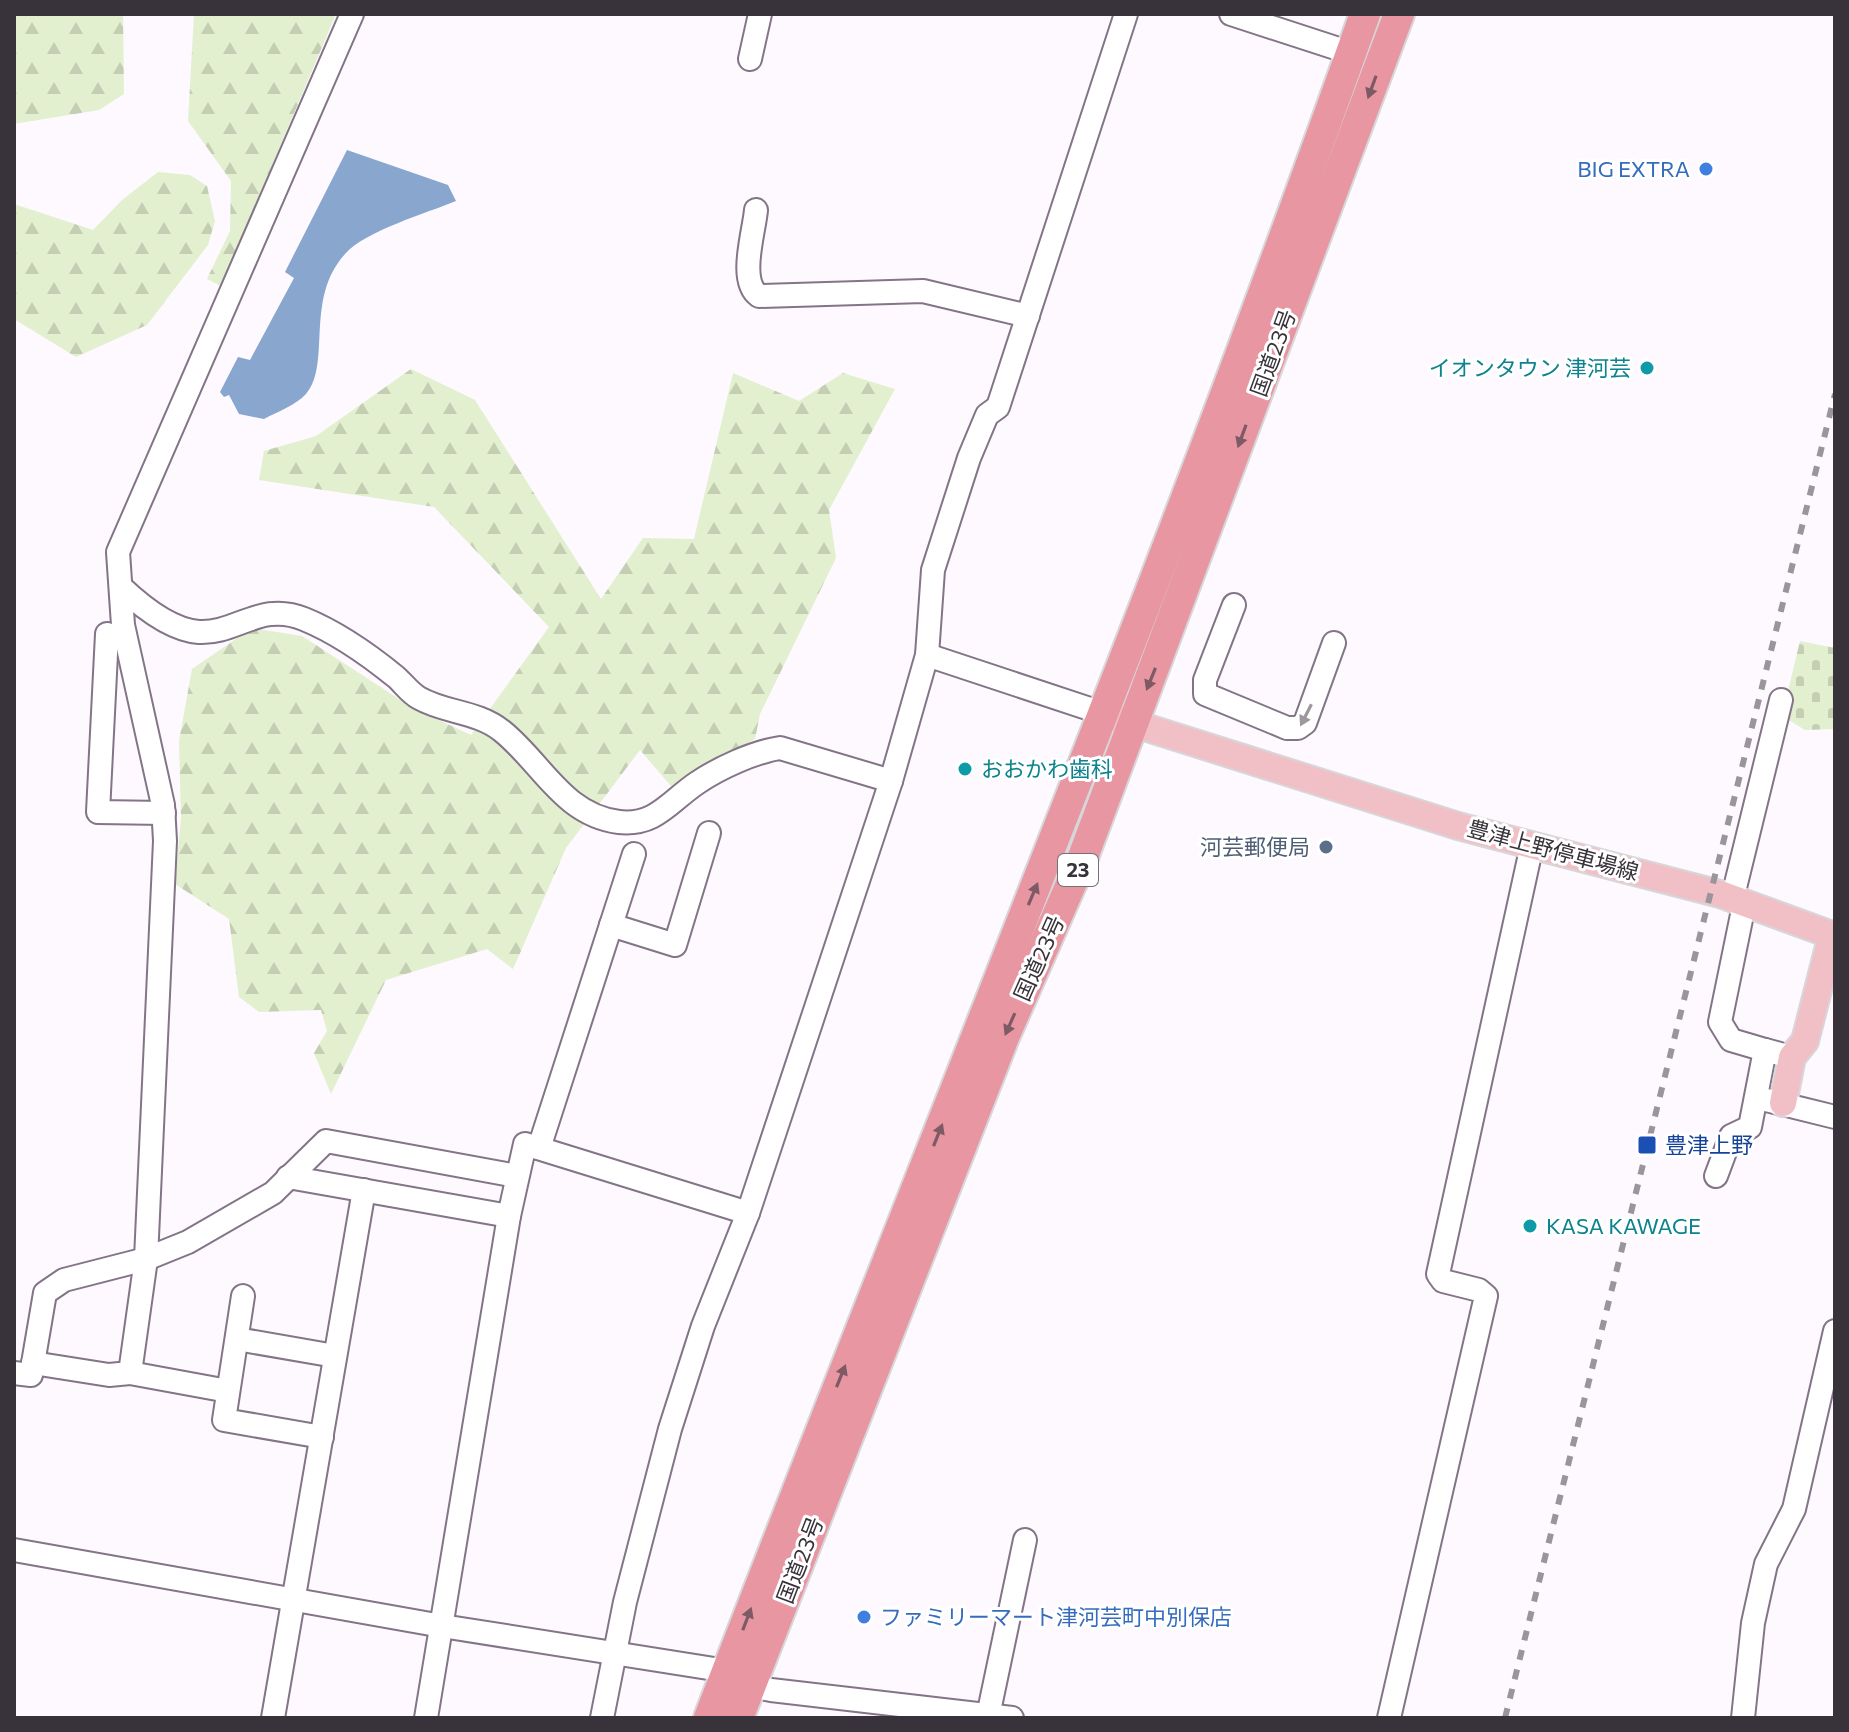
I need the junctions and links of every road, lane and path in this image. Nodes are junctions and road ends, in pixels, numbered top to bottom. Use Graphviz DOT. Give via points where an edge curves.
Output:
graph roads {
  1 [pos="352,14"];
  2 [pos="760,14"];
  3 [pos="1126,14"];
  4 [pos="1231,14"];
  5 [pos="1365,14"];
  6 [pos="1399,14"];
  7 [pos="1351,53"];
  8 [pos="750,59"];
  9 [pos="756,210"];
  10 [pos="1028,316"];
  11 [pos="121,587"];
  12 [pos="1234,605"];
  13 [pos="107,634"];
  14 [pos="1334,643"];
  15 [pos="927,655"];
  16 [pos="1781,700"];
  17 [pos="1119,719"];
  18 [pos="891,781"];
  19 [pos="164,813"];
  20 [pos="709,833"];
  21 [pos="1532,845"];
  22 [pos="634,854"];
  23 [pos="1738,902"];
  24 [pos="611,925"];
  25 [pos="1833,935"];
  26 [pos="1765,1050"];
  27 [pos="1792,1057"];
  28 [pos="1755,1097"];
  29 [pos="1783,1103"];
  30 [pos="1835,1117"];
  31 [pos="539,1148"];
  32 [pos="517,1176"];
  33 [pos="1716,1176"];
  34 [pos="288,1177"];
  35 [pos="364,1190"];
  36 [pos="748,1213"];
  37 [pos="509,1216"];
  38 [pos="146,1259"];
  39 [pos="243,1296"];
  40 [pos="1835,1331"];
  41 [pos="237,1339"];
  42 [pos="335,1356"];
  43 [pos="24,1368"];
  44 [pos="130,1373"];
  45 [pos="228,1391"];
  46 [pos="322,1437"];
  47 [pos="1025,1540"];
  48 [pos="14,1550"];
  49 [pos="293,1601"];
  50 [pos="442,1626"];
  51 [pos="617,1654"];
  52 [pos="739,1679"];
  53 [pos="988,1716"];
  54 [pos="273,1718"];
  55 [pos="426,1718"];
  56 [pos="602,1718"];
  57 [pos="709,1718"];
  58 [pos="738,1718"];
  59 [pos="1012,1718"];
  60 [pos="1389,1718"];
  61 [pos="1743,1718"];
  1 -- 11 [label="street" via="118,552"];
  2 -- 8 [label="street"];
  3 -- 10 [label="street"];
  4 -- 7 [label="street"];
  5 -- 7 [label="highway, 国道23号 / 23"];
  6 -- 17 [label="highway, 国道23号 / 23, one-way"];
  7 -- 17 [label="highway, 国道23号 / 23"];
  9 -- 10 [label="street" via="748,276 750,288 759,296 923,291"];
  10 -- 15 [label="street" via="998,407 987,415 969,458 933,570"];
  11 -- 18 [label="street" via="187,630 219,629 271,613 303,618 354,647 418,697 482,718 504,732 555,789 603,819 651,819 699,782 780,748"];
  11 -- 19 [label="street" via="123,625"];
  14 -- 12 [label="street, one-way" via="1305,723 1287,728 1205,694 1205,680"];
  13 -- 19 [label="street" via="98,812"];
  15 -- 17 [label="street"];
  15 -- 18 [label="street"];
  16 -- 23 [label="street"];
  17 -- 21 [label="main road, 豊津上野停車場線"];
  17 -- 52 [label="highway, 国道23号 / 23, one-way" via="1083,857"];
  52 -- 17 [label="highway, 国道23号 / 23, one-way" via="816,1439 1060,802"];
  18 -- 36 [label="street"];
  19 -- 38 [label="street"];
  20 -- 24 [label="street" via="675,945"];
  21 -- 23 [label="main road, 豊津上野停車場線"];
  21 -- 60 [label="street" via="1438,1274 1443,1281 1486,1296"];
  22 -- 24 [label="street"];
  23 -- 25 [label="main road, 豊津上野停車場線"];
  23 -- 26 [label="street" via="1720,1022 1731,1040"];
  24 -- 31 [label="street"];
  25 -- 27 [label="main road, 豊津上野停車場線" via="1805,1041"];
  26 -- 27 [label="street"];
  26 -- 28 [label="street"];
  27 -- 29 [label="main road, 豊津上野停車場線"];
  28 -- 29 [label="street"];
  28 -- 33 [label="street" via="1750,1127 1731,1136"];
  29 -- 30 [label="street"];
  31 -- 32 [label="street" via="525,1144"];
  31 -- 36 [label="street"];
  32 -- 34 [label="street" via="326,1141"];
  32 -- 37 [label="street"];
  34 -- 35 [label="street"];
  34 -- 38 [label="street" via="247,1209"];
  35 -- 37 [label="street"];
  35 -- 42 [label="street"];
  36 -- 51 [label="street" via="670,1429"];
  37 -- 50 [label="street"];
  38 -- 43 [label="street" via="64,1280 45,1293"];
  38 -- 44 [label="street"];
  39 -- 41 [label="street"];
  40 -- 61 [label="street" via="1794,1509 1766,1564 1753,1623"];
  41 -- 42 [label="street"];
  41 -- 45 [label="street"];
  42 -- 46 [label="street"];
  43 -- 44 [label="street"];
  44 -- 45 [label="street"];
  45 -- 46 [label="street" via="224,1420"];
  46 -- 49 [label="street"];
  47 -- 53 [label="street"];
  48 -- 49 [label="street"];
  49 -- 50 [label="street"];
  49 -- 54 [label="street"];
  50 -- 51 [label="street"];
  50 -- 55 [label="street"];
  51 -- 52 [label="street"];
  51 -- 56 [label="street"];
  52 -- 53 [label="street"];
  52 -- 57 [label="highway, 国道23号 / 23"];
  52 -- 58 [label="highway, 国道23号 / 23"];
  53 -- 59 [label="street"];
}
